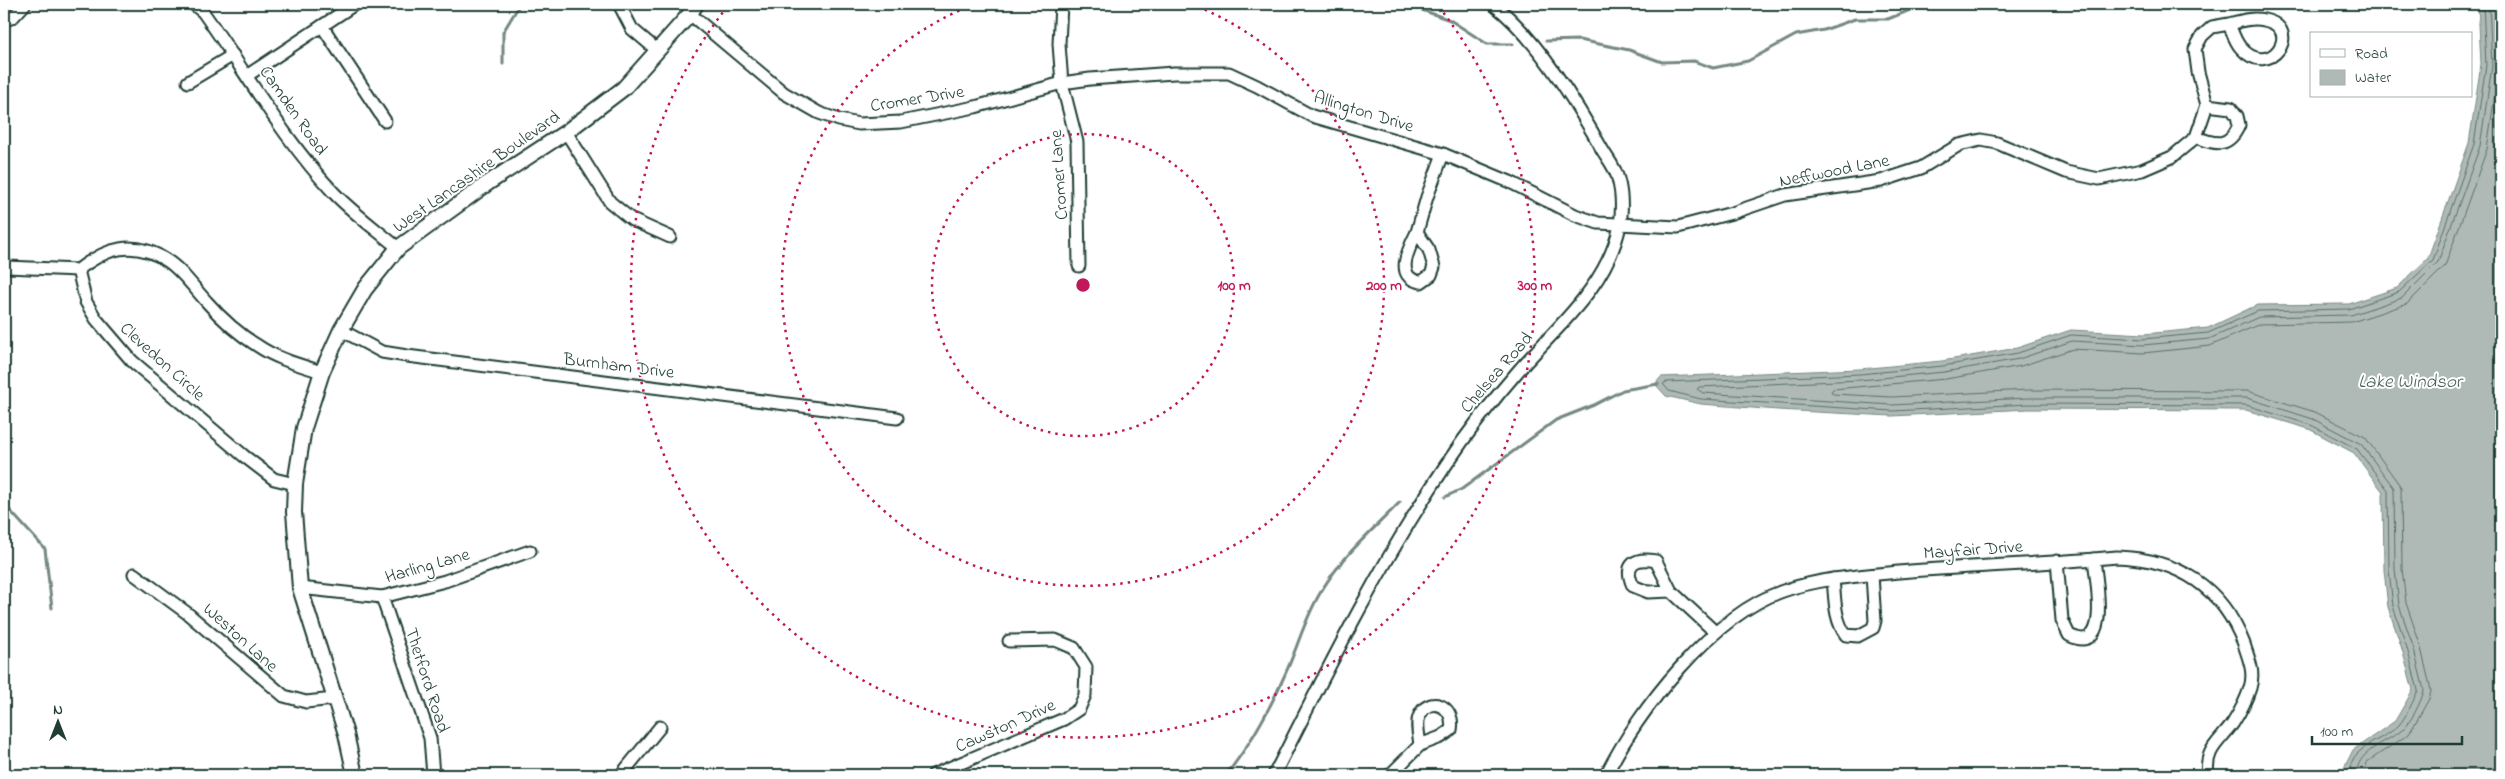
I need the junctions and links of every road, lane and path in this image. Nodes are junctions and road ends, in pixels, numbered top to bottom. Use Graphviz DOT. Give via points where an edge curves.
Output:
graph roads {
  1 [pos="25,4"];
  2 [pos="194,4"];
  3 [pos="619,4"];
  4 [pos="1061,4"];
  5 [pos="1493,4"];
  6 [pos="352,5"];
  7 [pos="693,9"];
  8 [pos="4,21"];
  9 [pos="2229,24"];
  10 [pos="322,26"];
  11 [pos="658,51"];
  12 [pos="234,55"];
  13 [pos="248,75"];
  14 [pos="188,82"];
  15 [pos="1062,83"];
  16 [pos="2208,105"];
  17 [pos="385,121"];
  18 [pos="566,132"];
  19 [pos="2196,138"];
  20 [pos="1443,154"];
  21 [pos="1620,225"];
  22 [pos="1417,232"];
  23 [pos="670,237"];
  24 [pos="398,248"];
  25 [pos="1079,266"];
  26 [pos="6,267"];
  27 [pos="78,270"];
  28 [pos="341,330"];
  29 [pos="322,372"];
  30 [pos="897,418"];
  31 [pos="295,484"];
  32 [pos="530,551"];
  33 [pos="2094,559"];
  34 [pos="2058,561"];
  35 [pos="134,574"];
  36 [pos="1872,575"];
  37 [pos="1833,579"];
  38 [pos="300,588"];
  39 [pos="1671,591"];
  40 [pos="382,597"];
  41 [pos="1715,632"];
  42 [pos="1010,641"];
  43 [pos="334,700"];
  44 [pos="660,727"];
  45 [pos="1420,744"];
  46 [pos="355,775"];
  47 [pos="433,775"];
  48 [pos="621,775"];
  49 [pos="933,775"];
  50 [pos="1274,775"];
  51 [pos="1390,775"];
  52 [pos="1606,775"];
  53 [pos="2208,775"];
  1 -- 8 [label="street" via="13,17"];
  2 -- 12 [label="street, Camden Road"];
  3 -- 11 [label="street" via="632,29"];
  4 -- 15 [label="street, Cromer Lane" via="1059,44"];
  5 -- 21 [label="street, Chelsea Road" via="1539,53 1591,130 1618,178"];
  6 -- 10 [label="street"];
  7 -- 11 [label="main road, West Lancashire Boulevard"];
  7 -- 15 [label="street, Cromer Drive" via="784,93 819,113 852,123 901,122 975,107"];
  9 -- 9 [label="street" via="2241,48 2252,56 2265,59 2280,49 2282,34 2280,28 2272,23 2251,19"];
  9 -- 16 [label="street" via="2212,27 2195,49"];
  10 -- 13 [label="street"];
  10 -- 17 [label="street"];
  11 -- 18 [label="main road, West Lancashire Boulevard" via="624,88"];
  12 -- 13 [label="street, Camden Road"];
  12 -- 14 [label="street"];
  13 -- 24 [label="street, Camden Road" via="291,143 335,195"];
  15 -- 20 [label="street, Allington Drive" via="1174,73 1229,74 1312,116"];
  15 -- 25 [label="street, Cromer Lane" via="1077,142"];
  16 -- 19 [label="street"];
  16 -- 19 [label="street" via="2231,108 2239,125 2230,140 2215,144"];
  18 -- 23 [label="street" via="610,202 632,220"];
  18 -- 24 [label="main road, West Lancashire Boulevard" via="483,186"];
  19 -- 21 [label="street, Neffwood Lane" via="2172,157 2142,170 2099,179 2066,172 1997,143 1981,140 1959,145 1921,168 1881,181 1785,195 1678,227"];
  20 -- 21 [label="street, Allington Drive" via="1510,182 1575,216"];
  20 -- 22 [label="street"];
  21 -- 50 [label="street, Chelsea Road" via="1608,264 1584,299 1484,410 1430,489 1347,634"];
  24 -- 28 [label="main road, West Lancashire Boulevard" via="365,289"];
  26 -- 27 [label="street"];
  27 -- 29 [label="street" via="97,255 125,248 146,250 167,260 210,306 258,346 284,360"];
  27 -- 31 [label="street, Clevedon Circle" via="86,302 96,319 132,361 274,479"];
  28 -- 29 [label="main road, West Lancashire Boulevard"];
  28 -- 30 [label="street, Burnham Drive" via="382,352 407,356"];
  29 -- 31 [label="main road, West Lancashire Boulevard" via="304,428"];
  31 -- 38 [label="main road, West Lancashire Boulevard"];
  32 -- 40 [label="street, Harling Lane" via="445,581"];
  33 -- 34 [label="street, Mayfair Drive"];
  33 -- 34 [label="street" via="2098,617 2096,632 2084,640 2069,635 2062,620"];
  33 -- 53 [label="street, Mayfair Drive" via="2138,558 2169,565 2192,576 2218,599 2240,634 2253,669 2251,686 2232,724 2214,745 2206,763"];
  34 -- 36 [label="street, Mayfair Drive"];
  35 -- 43 [label="street, Weston Lane" via="188,613 284,696 306,702"];
  36 -- 37 [label="street, Mayfair Drive"];
  36 -- 37 [label="street" via="1875,622 1873,628 1858,636 1846,635 1841,629"];
  37 -- 41 [label="street, Mayfair Drive" via="1782,591 1752,606"];
  38 -- 40 [label="street, Harling Lane"];
  38 -- 43 [label="main road, West Lancashire Boulevard"];
  39 -- 41 [label="street"];
  40 -- 47 [label="street, Thetford Road" via="430,738"];
  41 -- 52 [label="street, Mayfair Drive" via="1674,675 1630,734"];
  42 -- 49 [label="street, Cawston Drive" via="1055,640 1074,648 1086,667 1085,695 1079,709 1064,719"];
  43 -- 46 [label="main road, West Lancashire Boulevard"];
  44 -- 48 [label="street"];
  45 -- 51 [label="street"];
}
